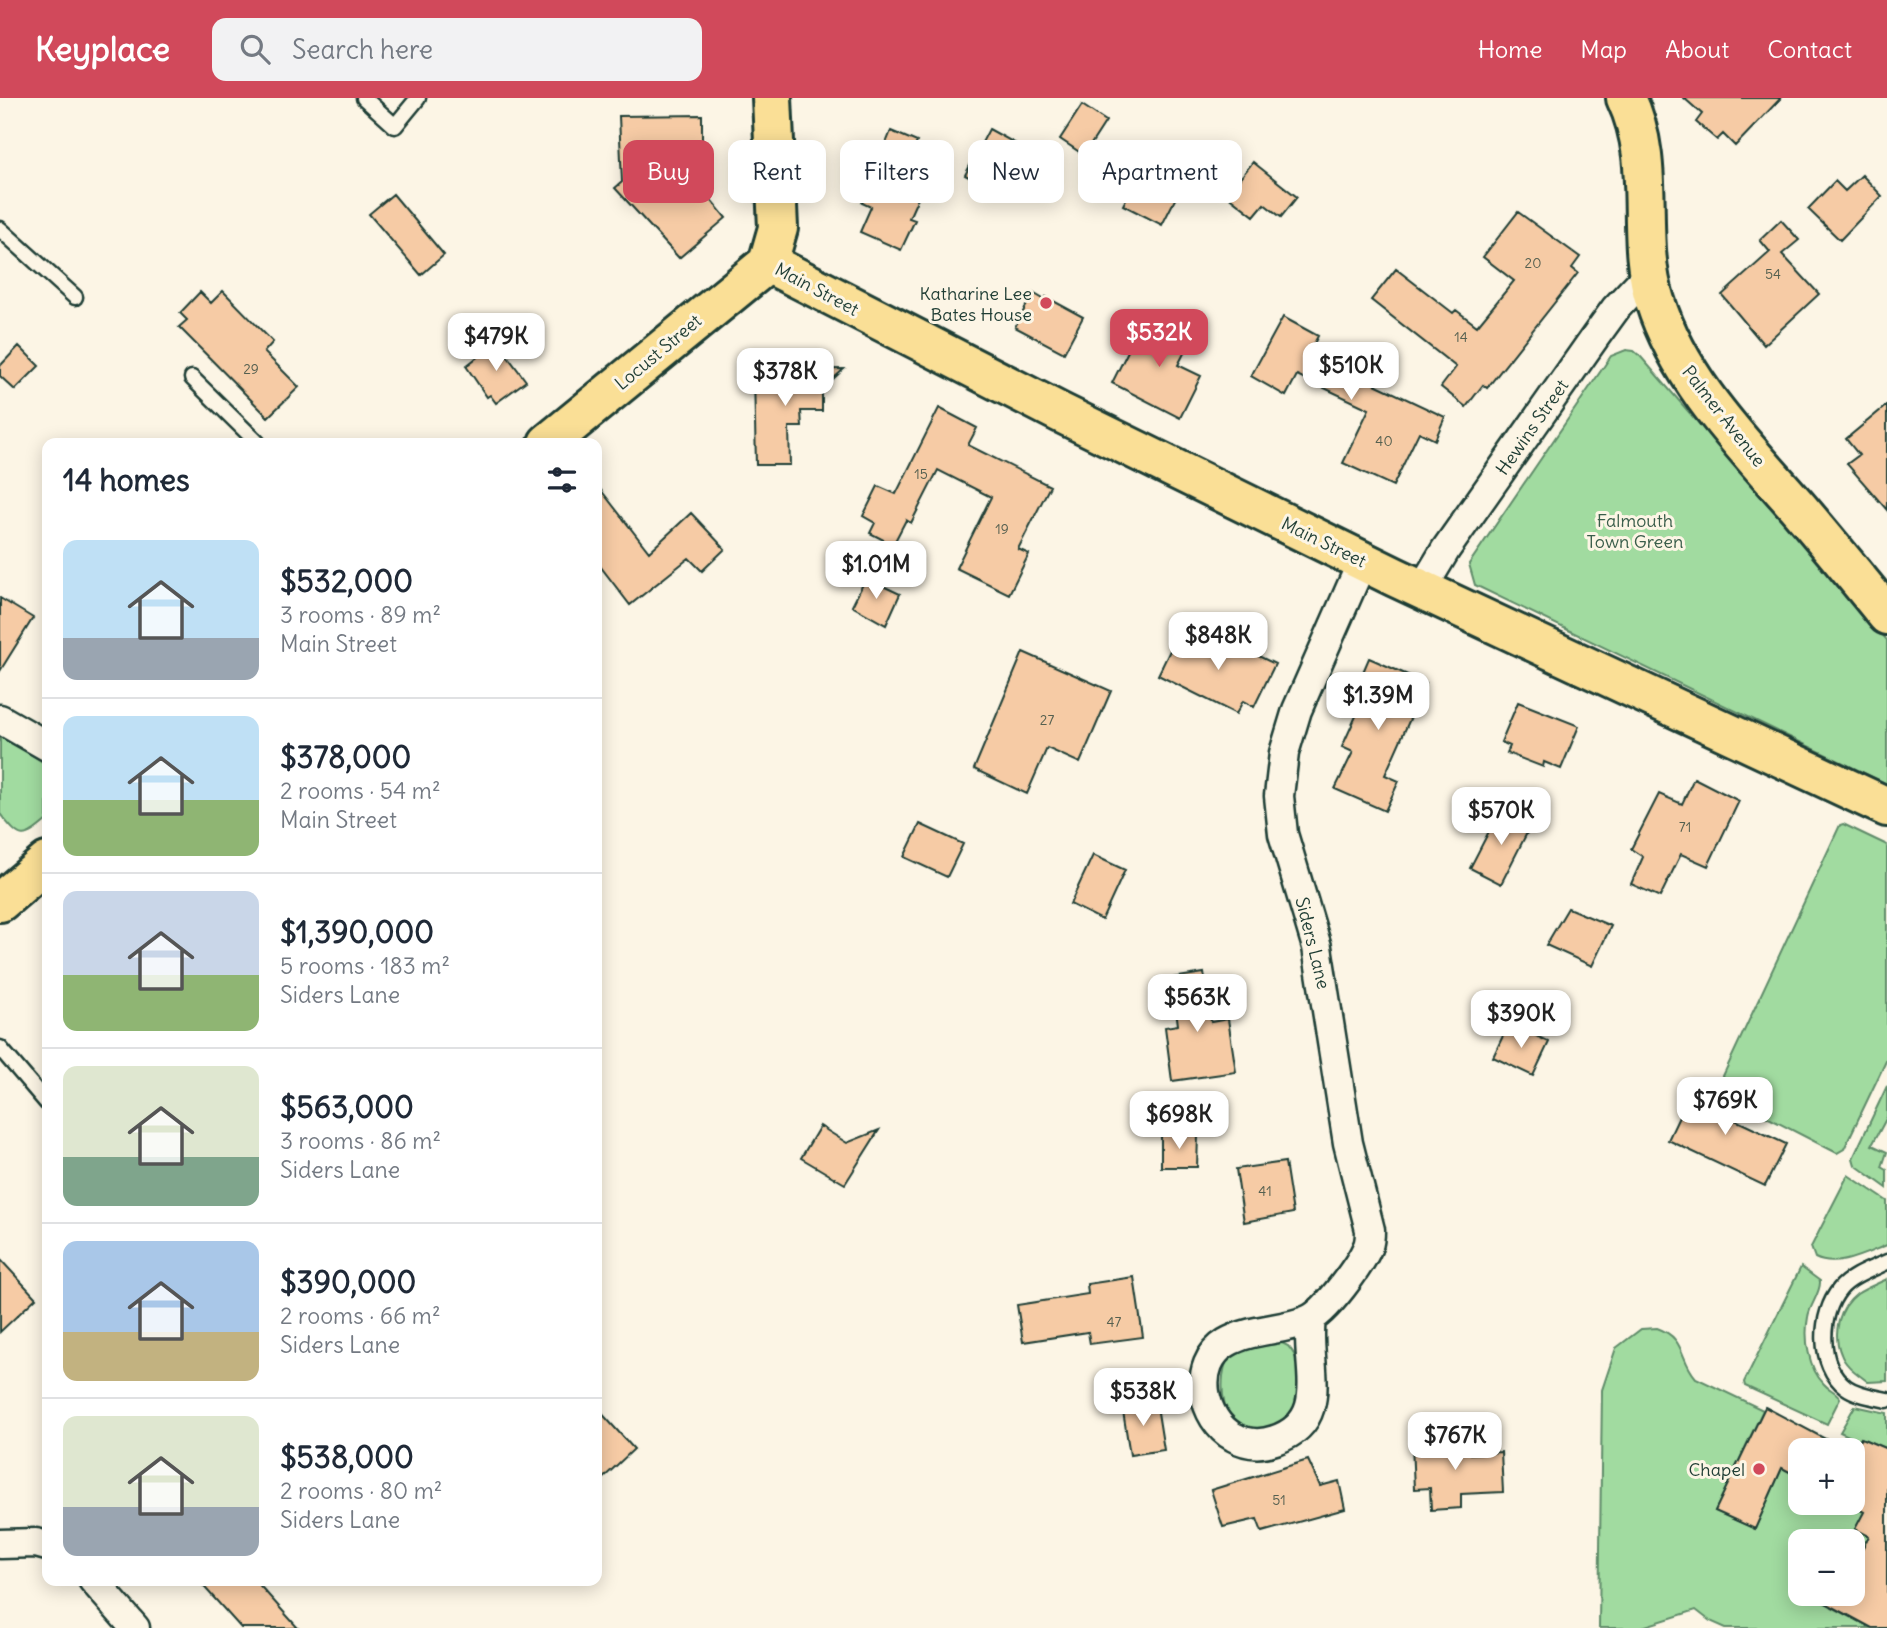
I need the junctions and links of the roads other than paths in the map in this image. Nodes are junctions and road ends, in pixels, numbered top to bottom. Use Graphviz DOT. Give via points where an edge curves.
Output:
graph roads {
  1 [pos="364,98"];
  2 [pos="418,98"];
  3 [pos="772,98"];
  4 [pos="1626,98"];
  5 [pos="0,229"];
  6 [pos="768,263"];
  7 [pos="1650,272"];
  8 [pos="75,297"];
  9 [pos="192,378"];
  10 [pos="253,438"];
  11 [pos="554,438"];
  12 [pos="1363,561"];
  13 [pos="1422,589"];
  14 [pos="1887,615"];
  15 [pos="0,719"];
  16 [pos="42,743"];
  17 [pos="1887,807"];
  18 [pos="42,866"];
  19 [pos="0,902"];
  20 [pos="0,1048"];
  21 [pos="42,1096"];
  22 [pos="1887,1262"];
  23 [pos="1311,1319"];
  24 [pos="1887,1400"];
  25 [pos="0,1544"];
  26 [pos="42,1545"];
  27 [pos="98,1586"];
  28 [pos="135,1628"];
  1 -- 2 [label="lane" via="395,126"];
  3 -- 6 [label="main road" via="778,228"];
  4 -- 7 [label="main road, Palmer Avenue" via="1644,160"];
  5 -- 8 [label="lane"];
  6 -- 11 [label="main road, Locust Street"];
  6 -- 12 [label="main road, Main Street"];
  7 -- 13 [label="street, Hewins Street" via="1595,337"];
  7 -- 14 [label="main road, Palmer Avenue" via="1662,323 1684,369"];
  9 -- 10 [label="lane"];
  12 -- 13 [label="main road, Main Street"];
  12 -- 23 [label="street, Siders Lane" via="1297,710 1284,753 1279,796 1283,834 1317,947 1348,1143 1370,1230 1369,1244 1353,1271"];
  13 -- 17 [label="main road, Main Street"];
  15 -- 16 [label="street"];
  18 -- 19 [label="main road"];
  20 -- 21 [label="lane"];
  22 -- 24 [label="lane" via="1841,1287 1828,1309 1824,1332 1827,1357 1838,1380 1857,1393"];
  23 -- 23 [label="street" via="1312,1403 1301,1424 1266,1444 1231,1436 1213,1418 1206,1401 1209,1360 1225,1343"];
  25 -- 26 [label="street"];
  27 -- 28 [label="street"];
}
